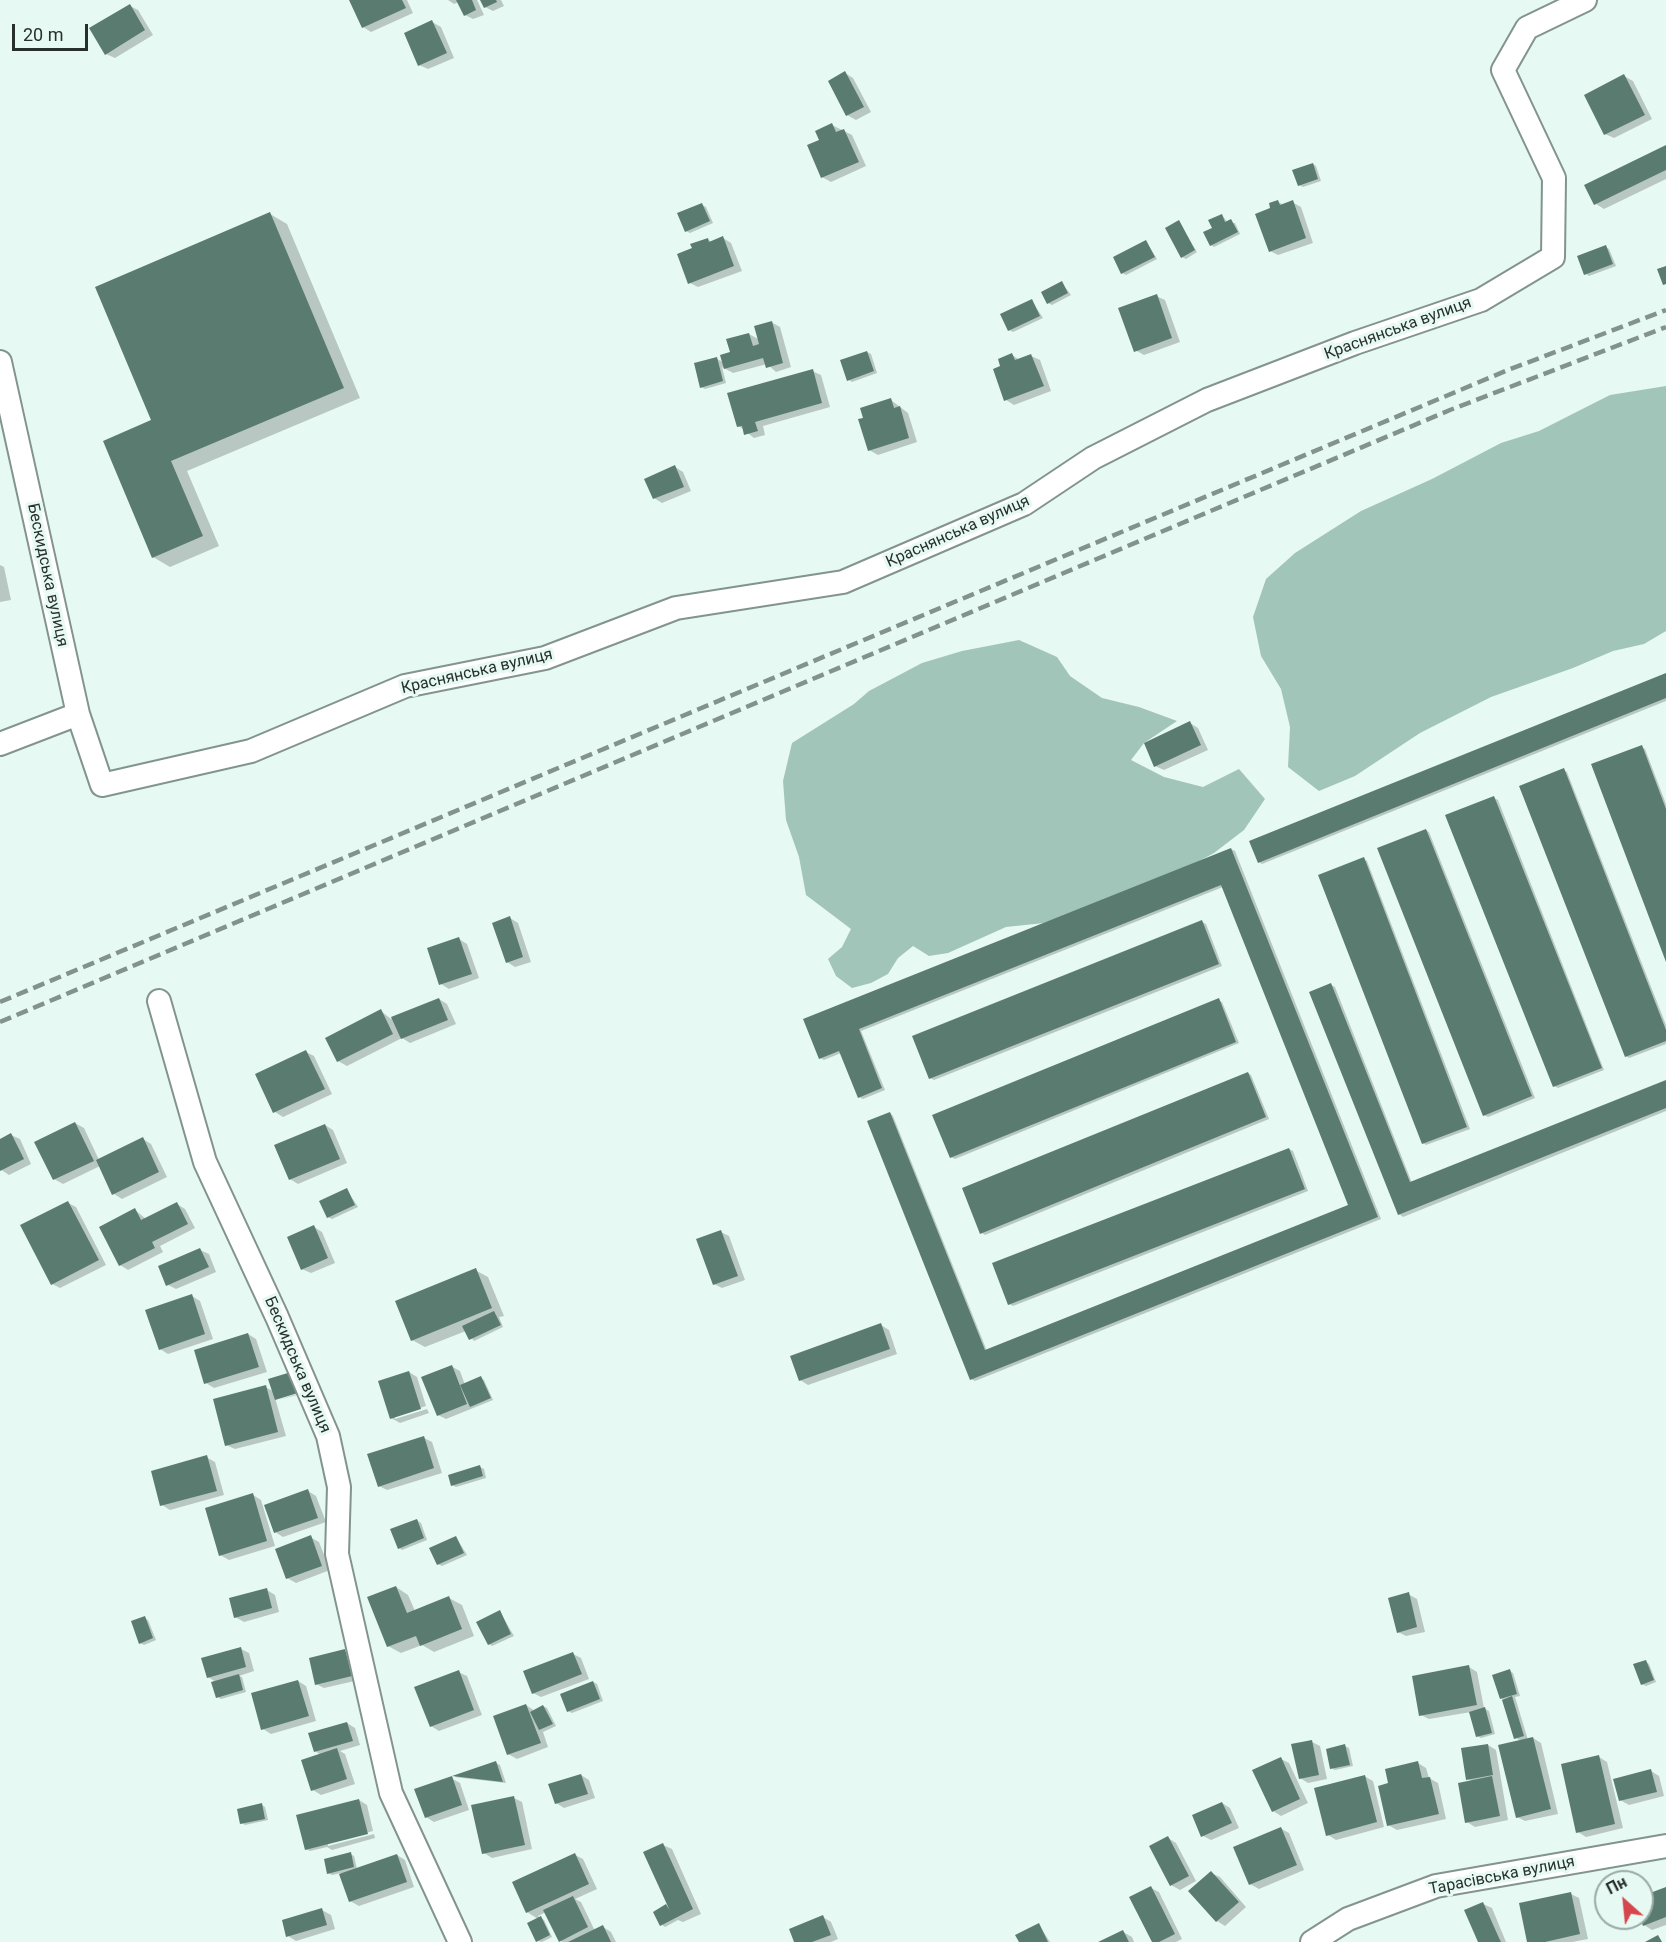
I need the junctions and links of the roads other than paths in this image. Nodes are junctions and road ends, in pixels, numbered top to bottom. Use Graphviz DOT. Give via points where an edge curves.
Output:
graph roads {
  1 [pos="1586,0"];
  2 [pos="0,362"];
  3 [pos="78,714"];
  4 [pos="0,744"];
  5 [pos="102,786"];
  6 [pos="159,1001"];
  7 [pos="1666,1846"];
  8 [pos="460,1942"];
  9 [pos="1312,1942"];
  1 -- 5 [label="street, Краснянська вулиця" via="1527,28 1503,70 1554,178 1553,257 1481,300 1207,400 1093,459 1024,504 843,582 676,608 545,658 405,686 251,751"];
  2 -- 3 [label="street, Бескидська вулиця"];
  3 -- 4 [label="street"];
  3 -- 5 [label="street, Бескидська вулиця"];
  6 -- 8 [label="street, Бескидська вулиця" via="205,1162 278,1317 328,1436 339,1487 337,1554 391,1793"];
  7 -- 9 [label="street, Тарасівська вулиця" via="1436,1886 1348,1919"];
}
